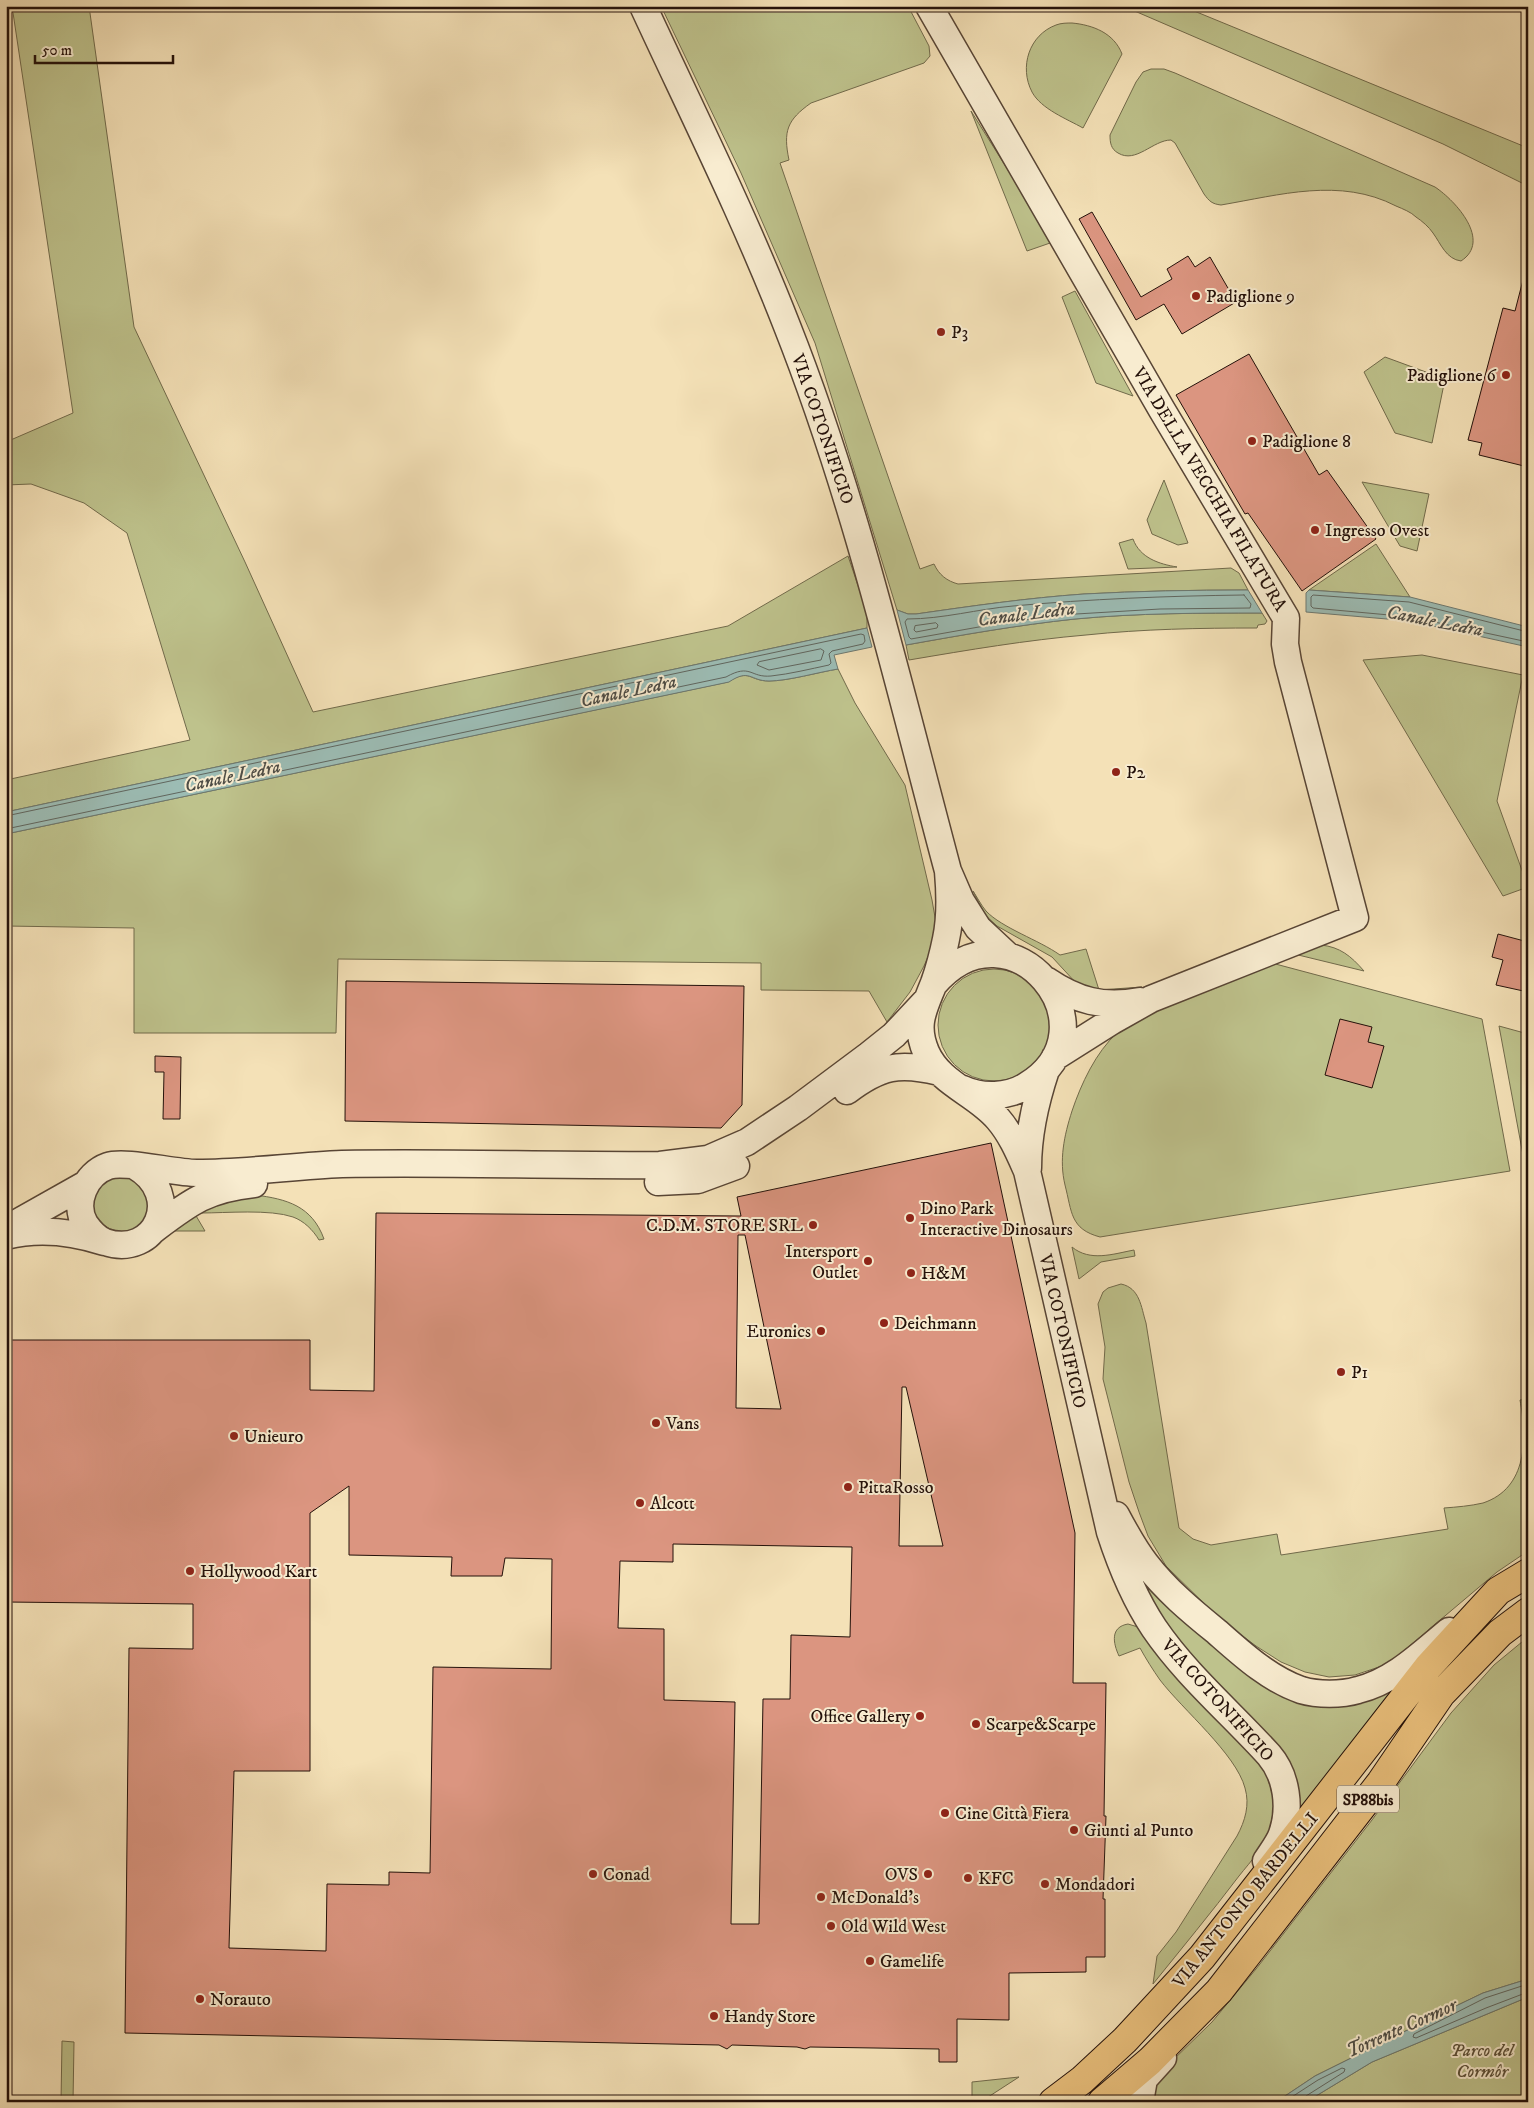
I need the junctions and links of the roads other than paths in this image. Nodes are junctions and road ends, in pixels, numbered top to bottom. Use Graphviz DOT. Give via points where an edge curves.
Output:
graph roads {
  1 [pos="643,6"];
  2 [pos="929,6"];
  3 [pos="948,871"];
  4 [pos="1008,956"];
  5 [pos="1046,980"];
  6 [pos="929,994"];
  7 [pos="1151,999"];
  8 [pos="1051,1063"];
  9 [pos="947,1079"];
  10 [pos="136,1166"];
  11 [pos="1028,1172"];
  12 [pos="86,1184"];
  13 [pos="6,1229"];
  14 [pos="152,1231"];
  15 [pos="6,1236"];
  16 [pos="104,1242"];
  17 [pos="1101,1490"];
  18 [pos="1528,1573"];
  19 [pos="1498,1591"];
  20 [pos="1528,1612"];
  21 [pos="1202,1957"];
  22 [pos="1219,1991"];
  23 [pos="1053,2102"];
  24 [pos="1102,2102"];
  25 [pos="1140,2102"];
  1 -- 3 [label="street, VIA COTONIFICIO" via="788,326 868,567"];
  2 -- 7 [label="street, VIA DELLA VECCHIA FILATURA" via="1167,419 1286,618 1288,662 1355,918"];
  3 -- 4 [label="street, VIA COTONIFICIO" via="961,902 978,928"];
  3 -- 6 [label="street, VIA COTONIFICIO" via="949,923 942,960"];
  4 -- 5 [label="street, VIA COTONIFICIO" via="1029,965"];
  4 -- 6 [label="street, VIA COTONIFICIO" via="980,955 966,959 942,974"];
  5 -- 7 [label="street, VIA DELLA VECCHIA FILATURA" via="1088,1001 1119,1004"];
  5 -- 8 [label="street, VIA COTONIFICIO" via="1055,994 1062,1025 1060,1041"];
  6 -- 9 [label="street, VIA COTONIFICIO" via="921,1027 922,1039 926,1051"];
  6 -- 10 [label="street" via="894,1035 798,1108 747,1142 708,1159 660,1165 343,1164 197,1173"];
  7 -- 8 [label="street, VIA DELLA VECCHIA FILATURA"];
  8 -- 9 [label="street" via="1024,1088 996,1095 968,1092"];
  8 -- 11 [label="street, VIA COTONIFICIO" via="1037,1097 1028,1146"];
  9 -- 11 [label="street, VIA COTONIFICIO" via="997,1118 1013,1139"];
  9 -- 14 [label="street" via="906,1066 882,1069 865,1077 797,1129 753,1157 698,1180 431,1179 261,1183 208,1193"];
  10 -- 12 [label="street" via="109,1165"];
  10 -- 14 [label="street" via="156,1182 161,1194 159,1220"];
  11 -- 17 [label="street, VIA COTONIFICIO"];
  12 -- 13 [label="street"];
  12 -- 16 [label="street" via="81,1204 85,1223"];
  14 -- 16 [label="street" via="132,1244"];
  15 -- 16 [label="street" via="27,1232 70,1233"];
  17 -- 19 [label="street, VIA COTONIFICIO" via="1144,1563 1169,1592 1261,1668 1302,1690 1321,1693 1356,1691 1388,1679"];
  17 -- 21 [label="street, VIA COTONIFICIO" via="1123,1571 1155,1628 1194,1676 1273,1759 1285,1788 1282,1835 1213,1932"];
  18 -- 19 [label="main road, SP88bis"];
  19 -- 21 [label="main road, VIA ANTONIO BARDELLI / SP88bis" via="1428,1667"];
  20 -- 22 [label="main road, SP88bis" via="1500,1633 1441,1694 1381,1782"];
  21 -- 23 [label="main road, VIA ANTONIO BARDELLI / SP88bis" via="1125,2040"];
  22 -- 24 [label="main road, VIA ANTONIO BARDELLI / SP88bis" via="1150,2061"];
  22 -- 25 [label="street" via="1211,2008 1148,2074"];
}
